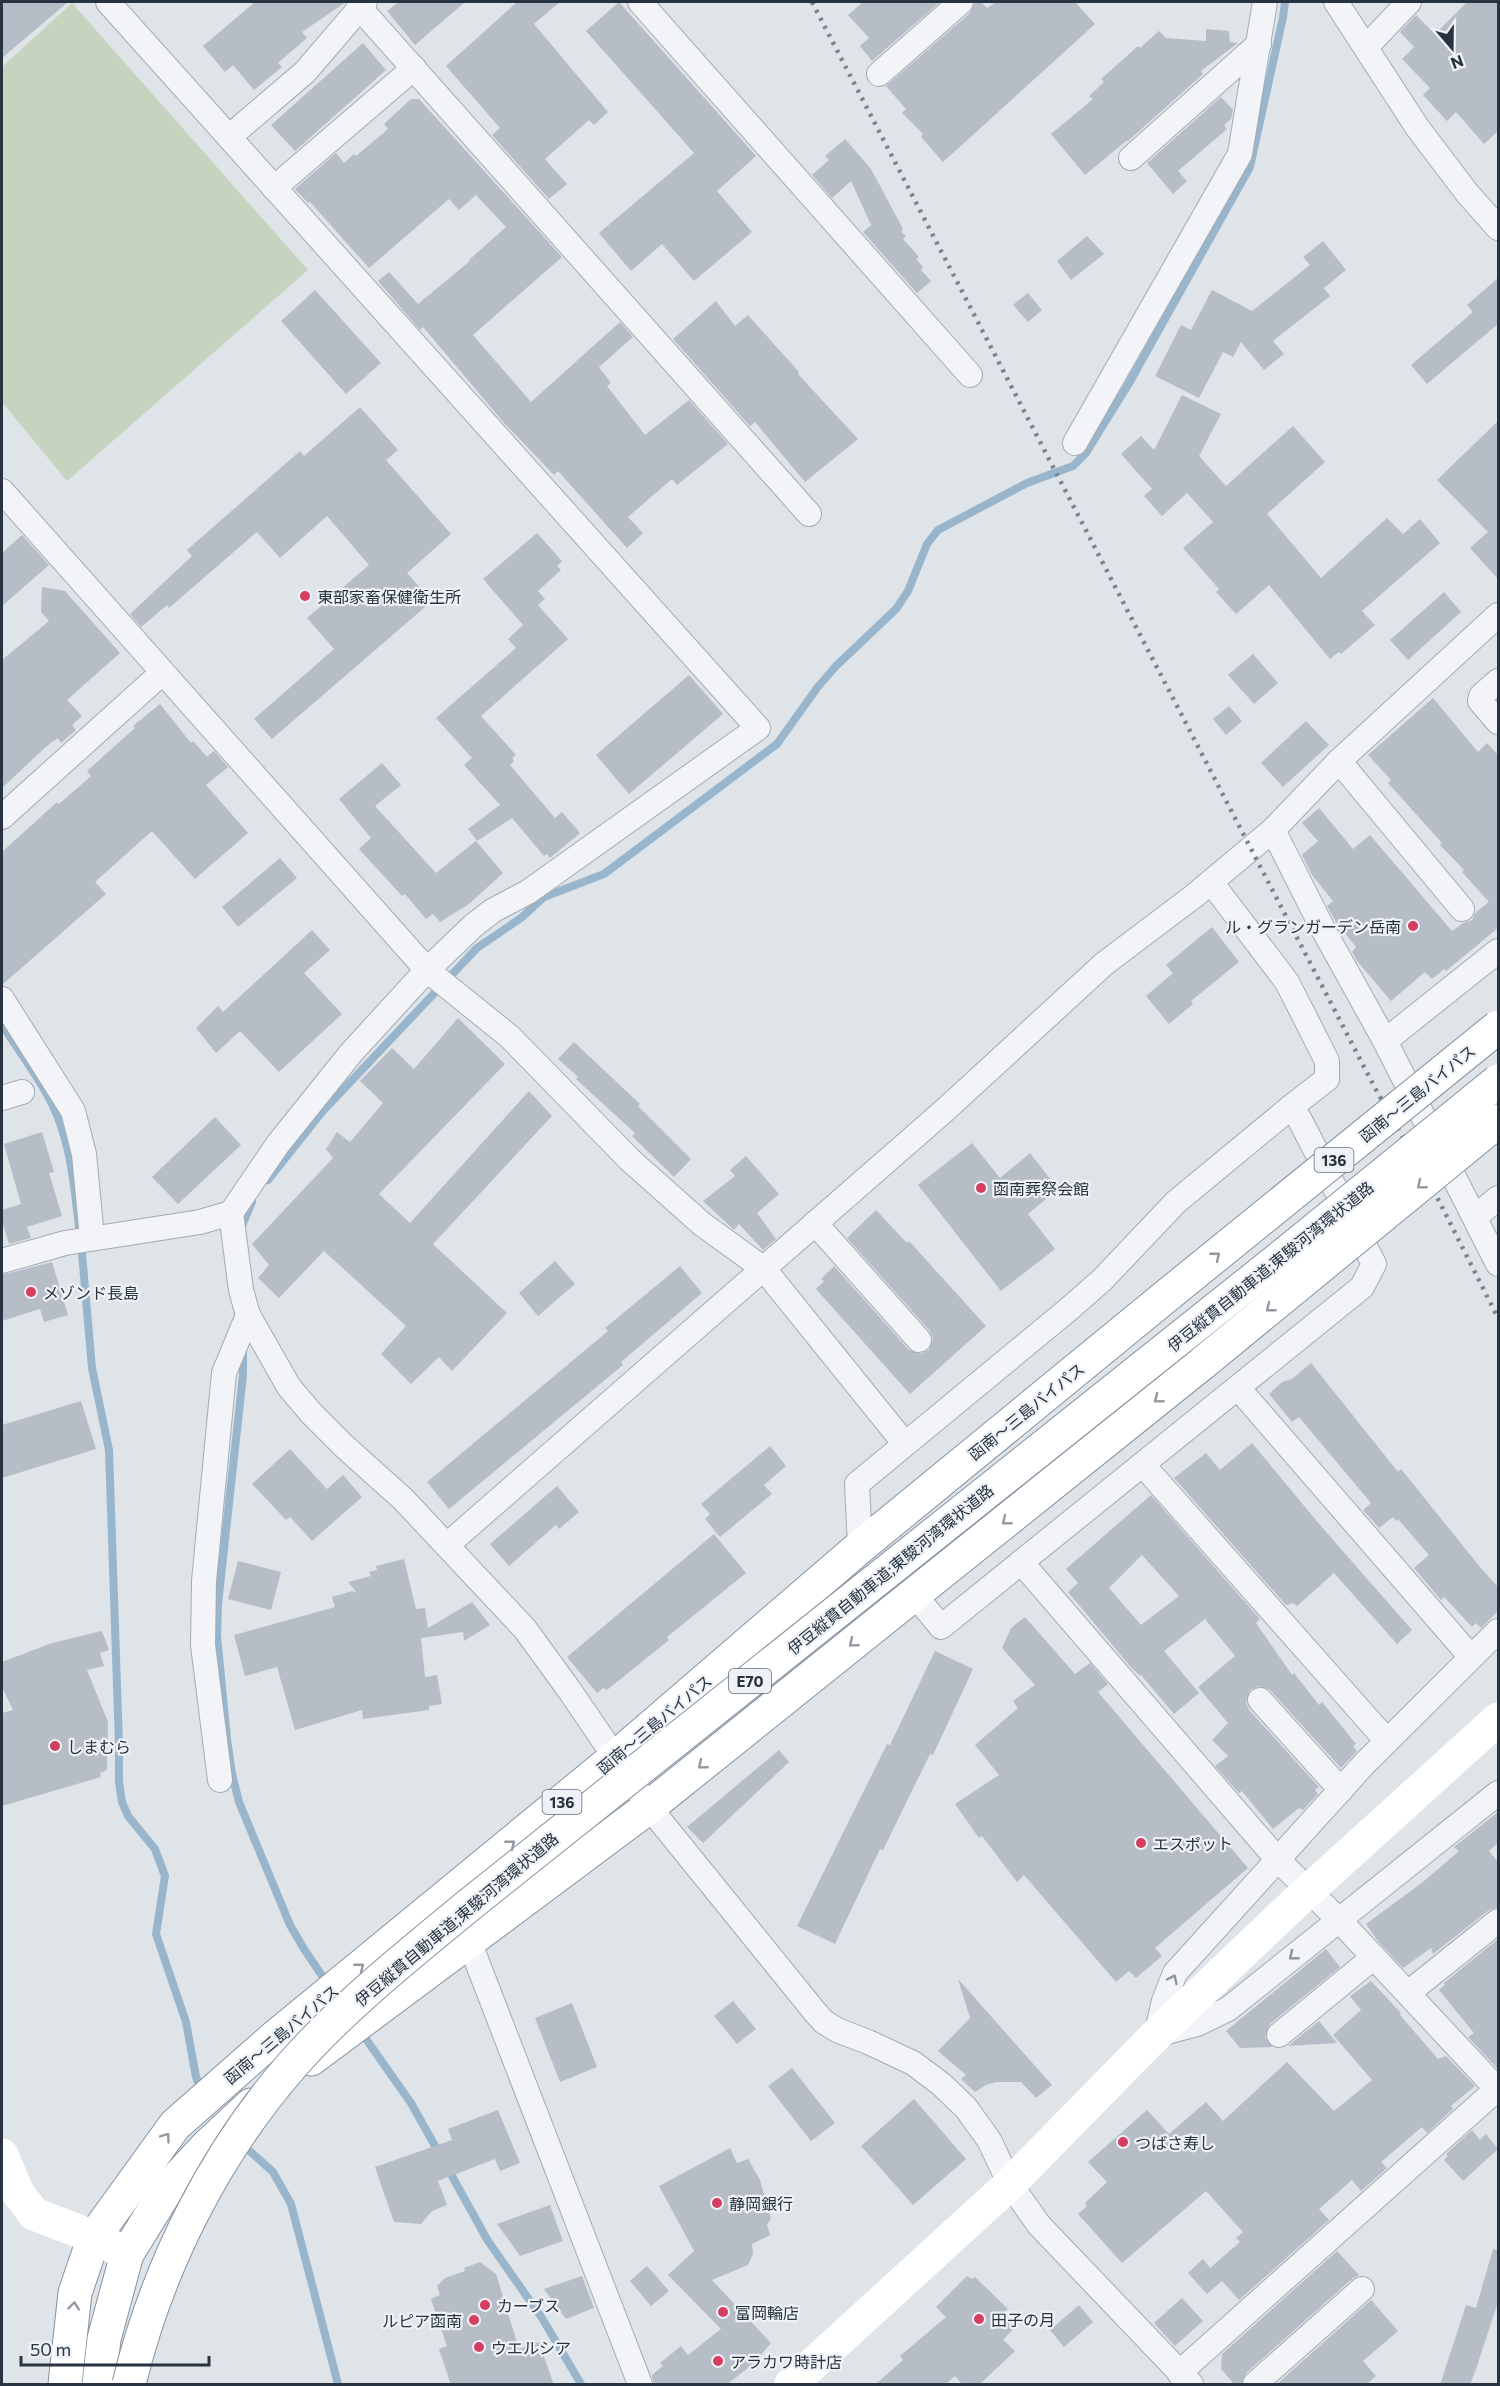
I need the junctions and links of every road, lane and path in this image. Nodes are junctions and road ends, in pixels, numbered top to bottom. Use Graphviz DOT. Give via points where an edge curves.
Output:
graph roads {
  1 [pos="108,2"];
  2 [pos="640,2"];
  3 [pos="961,2"];
  4 [pos="1265,2"];
  5 [pos="1336,2"];
  6 [pos="1409,2"];
  7 [pos="362,4"];
  8 [pos="1259,44"];
  9 [pos="1366,47"];
  10 [pos="414,69"];
  11 [pos="879,74"];
  12 [pos="229,137"];
  13 [pos="1131,158"];
  14 [pos="274,188"];
  15 [pos="1498,228"];
  16 [pos="970,375"];
  17 [pos="1075,443"];
  18 [pos="2,491"];
  19 [pos="809,513"];
  20 [pos="1498,615"];
  21 [pos="162,673"];
  22 [pos="1498,681"];
  23 [pos="1498,722"];
  24 [pos="1338,761"];
  25 [pos="2,817"];
  26 [pos="1273,830"];
  27 [pos="1211,882"];
  28 [pos="1462,909"];
  29 [pos="1498,951"];
  30 [pos="427,970"];
  31 [pos="2,999"];
  32 [pos="1498,1027"];
  33 [pos="1385,1041"];
  34 [pos="1498,1081"];
  35 [pos="1291,1107"];
  36 [pos="1498,1121"];
  37 [pos="1498,1198"];
  38 [pos="231,1213"];
  39 [pos="1474,1217"];
  40 [pos="815,1223"];
  41 [pos="92,1238"];
  42 [pos="2,1261"];
  43 [pos="1498,1264"];
  44 [pos="764,1269"];
  45 [pos="248,1315"];
  46 [pos="919,1340"];
  47 [pos="1239,1389"];
  48 [pos="905,1444"];
  49 [pos="1143,1465"];
  50 [pos="447,1545"];
  51 [pos="860,1546"];
  52 [pos="1022,1562"];
  53 [pos="914,1594"];
  54 [pos="1498,1630"];
  55 [pos="1471,1658"];
  56 [pos="1260,1700"];
  57 [pos="1498,1719"];
  58 [pos="1387,1741"];
  59 [pos="616,1757"];
  60 [pos="220,1780"];
  61 [pos="1341,1790"];
  62 [pos="1498,1793"];
  63 [pos="650,1807"];
  64 [pos="1278,1860"];
  65 [pos="1339,1920"];
  66 [pos="1498,1921"];
  67 [pos="469,1941"];
  68 [pos="1374,1958"];
  69 [pos="1408,1993"];
  70 [pos="1156,2035"];
  71 [pos="1279,2036"];
  72 [pos="1498,2090"];
  73 [pos="2,2155"];
  74 [pos="1010,2184"];
  75 [pos="94,2237"];
  76 [pos="127,2254"];
  77 [pos="1362,2289"];
  78 [pos="1185,2379"];
  79 [pos="64,2385"];
  80 [pos="99,2385"];
  81 [pos="129,2385"];
  82 [pos="640,2385"];
  83 [pos="791,2385"];
  84 [pos="1255,2385"];
  1 -- 12 [label="street"];
  2 -- 16 [label="street"];
  3 -- 11 [label="street"];
  4 -- 8 [label="street"];
  5 -- 9 [label="street"];
  6 -- 9 [label="street"];
  7 -- 10 [label="street"];
  7 -- 12 [label="street" via="305,72"];
  8 -- 13 [label="street"];
  8 -- 17 [label="street" via="1240,154"];
  9 -- 15 [label="street" via="1417,127"];
  10 -- 14 [label="street"];
  10 -- 19 [label="street"];
  12 -- 14 [label="street"];
  14 -- 30 [label="street" via="759,728 528,892 492,911"];
  18 -- 21 [label="street"];
  20 -- 24 [label="street"];
  21 -- 25 [label="street"];
  21 -- 30 [label="street"];
  22 -- 23 [label="street" via="1480,700"];
  24 -- 26 [label="street"];
  24 -- 28 [label="street"];
  26 -- 27 [label="street"];
  26 -- 33 [label="street"];
  27 -- 35 [label="street" via="1287,982 1327,1061 1327,1079"];
  27 -- 40 [label="street" via="1104,964"];
  29 -- 33 [label="street"];
  30 -- 38 [label="street" via="344,1061 278,1144"];
  30 -- 44 [label="street" via="510,1037 575,1106 702,1224"];
  31 -- 41 [label="street" via="73,1111 84,1154"];
  51 -- 32 [label="main road, 函南～三島バイパス / 136, one-way, bridge"];
  33 -- 39 [label="street"];
  34 -- 81 [label="main road, 伊豆縦貫自動車道;東駿河湾環状道路 / E70, bridge" via="469,1905 331,2025 264,2100 204,2192 153,2303"];
  35 -- 47 [label="street" via="1374,1264 1362,1287"];
  35 -- 48 [label="street" via="1176,1202 1069,1310"];
  36 -- 53 [label="main road, one-way, bridge"];
  37 -- 39 [label="street"];
  38 -- 41 [label="street" via="200,1222"];
  38 -- 45 [label="street"];
  39 -- 43 [label="street"];
  40 -- 44 [label="street"];
  40 -- 46 [label="street"];
  41 -- 42 [label="street"];
  44 -- 48 [label="street"];
  44 -- 50 [label="street"];
  45 -- 50 [label="street" via="289,1387 311,1413"];
  45 -- 60 [label="street" via="224,1373 204,1581 203,1645"];
  47 -- 49 [label="street"];
  47 -- 55 [label="street"];
  48 -- 51 [label="street" via="857,1484"];
  49 -- 52 [label="street"];
  49 -- 58 [label="street"];
  50 -- 59 [label="street" via="525,1629"];
  51 -- 59 [label="main road, 函南～三島バイパス / 136"];
  52 -- 53 [label="street" via="941,1627"];
  52 -- 64 [label="street"];
  53 -- 63 [label="main road, one-way"];
  54 -- 55 [label="street"];
  55 -- 58 [label="street"];
  56 -- 61 [label="street"];
  57 -- 70 [label="main road, bridge"];
  58 -- 61 [label="street"];
  59 -- 63 [label="street"];
  75 -- 59 [label="main road, 函南～三島バイパス / 136, one-way" via="175,2125 275,2037"];
  61 -- 64 [label="street"];
  62 -- 65 [label="street"];
  63 -- 67 [label="main road"];
  63 -- 74 [label="street" via="824,2022 913,2063 941,2084 966,2108 989,2140"];
  64 -- 65 [label="street"];
  70 -- 64 [label="street, one-way" via="1175,1973"];
  65 -- 68 [label="street"];
  65 -- 70 [label="street, one-way" via="1228,2009 1197,2024"];
  66 -- 69 [label="street"];
  67 -- 76 [label="main road" via="263,2094 167,2189"];
  67 -- 82 [label="street"];
  68 -- 69 [label="street"];
  68 -- 71 [label="street"];
  69 -- 72 [label="street"];
  70 -- 74 [label="main road"];
  72 -- 78 [label="street"];
  73 -- 75 [label="main road" via="18,2193 34,2214"];
  74 -- 78 [label="street" via="1039,2225"];
  74 -- 83 [label="main road"];
  75 -- 76 [label="main road"];
  79 -- 75 [label="main road, 函南～三島バイパス / 136, one-way" via="75,2293"];
  76 -- 80 [label="main road" via="104,2339"];
  77 -- 84 [label="street"];
}
